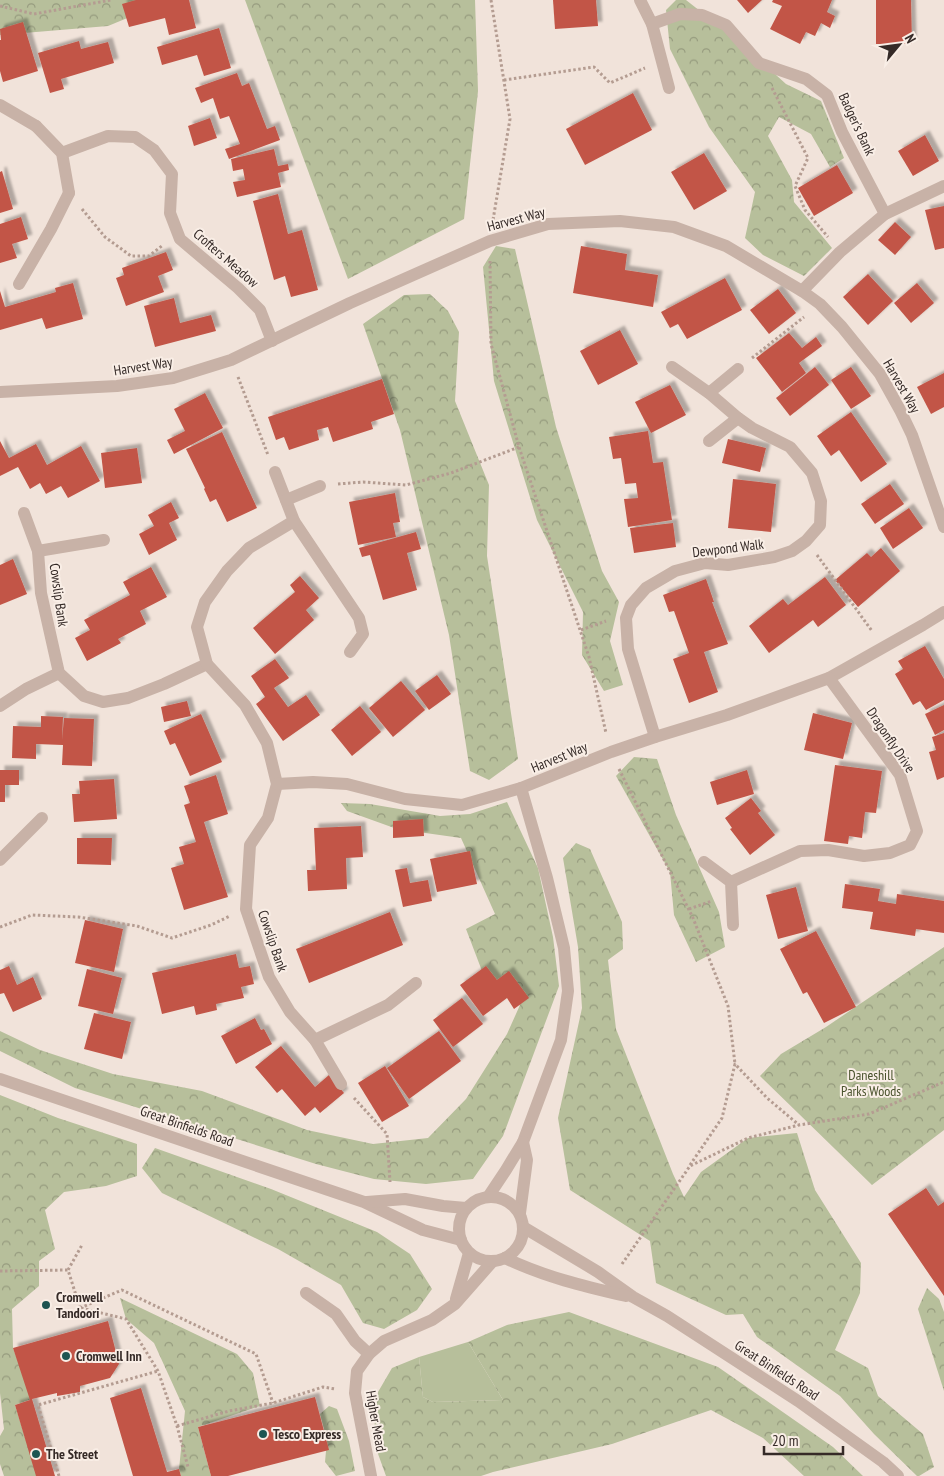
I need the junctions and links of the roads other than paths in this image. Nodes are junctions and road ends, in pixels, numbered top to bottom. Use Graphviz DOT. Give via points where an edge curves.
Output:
graph roads {
  1 [pos="640,0"];
  2 [pos="652,24"];
  3 [pos="669,88"];
  4 [pos="0,105"];
  5 [pos="62,153"];
  6 [pos="944,186"];
  7 [pos="885,214"];
  8 [pos="19,284"];
  9 [pos="802,292"];
  10 [pos="272,341"];
  11 [pos="672,367"];
  12 [pos="738,369"];
  13 [pos="0,392"];
  14 [pos="709,393"];
  15 [pos="738,418"];
  16 [pos="709,441"];
  17 [pos="275,472"];
  18 [pos="320,486"];
  19 [pos="286,500"];
  20 [pos="24,513"];
  21 [pos="294,521"];
  22 [pos="944,527"];
  23 [pos="104,540"];
  24 [pos="38,551"];
  25 [pos="944,612"];
  26 [pos="350,652"];
  27 [pos="207,664"];
  28 [pos="59,673"];
  29 [pos="829,678"];
  30 [pos="0,706"];
  31 [pos="655,737"];
  32 [pos="277,784"];
  33 [pos="521,788"];
  34 [pos="42,818"];
  35 [pos="0,860"];
  36 [pos="704,862"];
  37 [pos="730,882"];
  38 [pos="734,925"];
  39 [pos="416,983"];
  40 [pos="316,1040"];
  41 [pos="0,1079"];
  42 [pos="341,1084"];
  43 [pos="523,1142"];
  44 [pos="488,1197"];
  45 [pos="364,1202"];
  46 [pos="466,1208"];
  47 [pos="520,1213"];
  48 [pos="523,1228"];
  49 [pos="461,1240"];
  50 [pos="469,1253"];
  51 [pos="505,1258"];
  52 [pos="492,1262"];
  53 [pos="306,1293"];
  54 [pos="633,1297"];
  55 [pos="455,1304"];
  56 [pos="369,1354"];
  57 [pos="371,1476"];
  58 [pos="898,1476"];
  1 -- 2 [label="street"];
  2 -- 3 [label="street"];
  2 -- 7 [label="street, Badger's Bank" via="680,14 702,15 726,25 759,63 806,79 827,95 842,132"];
  4 -- 5 [label="street" via="36,126"];
  5 -- 8 [label="street" via="68,193"];
  5 -- 10 [label="street, Crofters Meadow" via="108,136 135,137 154,150 172,174 170,213 180,239 260,310"];
  6 -- 7 [label="street"];
  7 -- 9 [label="street" via="840,252"];
  9 -- 10 [label="street, Harvest Way" via="726,246 674,228 620,221 548,224 490,240"];
  9 -- 22 [label="street, Harvest Way" via="820,304 842,327 880,374 912,435"];
  10 -- 13 [label="street, Harvest Way" via="231,360 173,378 117,386"];
  11 -- 14 [label="street, Dewpond Walk"];
  12 -- 14 [label="street"];
  14 -- 15 [label="street, Dewpond Walk"];
  15 -- 16 [label="street"];
  15 -- 31 [label="street, Dewpond Walk" via="790,447 812,473 821,501 820,525 806,541 774,557 728,565 704,563 675,571 646,588 631,604 626,618 628,648"];
  17 -- 19 [label="street"];
  18 -- 19 [label="street"];
  19 -- 21 [label="street"];
  20 -- 24 [label="street, Cowslip Bank"];
  21 -- 26 [label="street" via="359,618 363,634"];
  21 -- 27 [label="street, Cowslip Bank" via="249,548 227,571 205,602 197,627"];
  23 -- 24 [label="street, Cowslip Bank"];
  24 -- 28 [label="street, Cowslip Bank" via="41,593"];
  25 -- 29 [label="street, Harvest Way"];
  27 -- 28 [label="street" via="128,698 103,702 84,696"];
  27 -- 32 [label="street, Cowslip Bank" via="245,705 267,743"];
  28 -- 30 [label="street"];
  29 -- 31 [label="street, Harvest Way"];
  29 -- 37 [label="street, Dragonfly Drive" via="900,775 917,831 910,845 890,853 864,856 828,850 800,851"];
  31 -- 33 [label="street, Harvest Way"];
  32 -- 33 [label="street" via="347,784 405,799 462,805"];
  32 -- 40 [label="street, Cowslip Bank" via="268,818 250,846 246,909 269,978 290,1012"];
  33 -- 43 [label="street, Harvest Way" via="564,948 568,991 561,1040"];
  34 -- 35 [label="street"];
  36 -- 37 [label="street"];
  37 -- 38 [label="street"];
  39 -- 40 [label="street" via="388,1005"];
  40 -- 42 [label="street, Cowslip Bank"];
  41 -- 45 [label="street, Great Binfields Road"];
  43 -- 44 [label="street, Harvest Way"];
  43 -- 47 [label="street, Harvest Way" via="526,1160"];
  44 -- 46 [label="street"];
  44 -- 47 [label="street" via="503,1199"];
  45 -- 46 [label="street, Great Binfields Road" via="405,1199"];
  45 -- 49 [label="street, Great Binfields Road" via="423,1230"];
  46 -- 49 [label="street" via="458,1229"];
  47 -- 48 [label="street"];
  48 -- 51 [label="street" via="519,1246"];
  48 -- 54 [label="street, Great Binfields Road" via="598,1272"];
  49 -- 50 [label="street"];
  50 -- 52 [label="street"];
  50 -- 55 [label="street"];
  51 -- 52 [label="street"];
  51 -- 54 [label="street, Great Binfields Road" via="530,1270"];
  52 -- 55 [label="street, Higher Mead"];
  53 -- 56 [label="street" via="336,1314"];
  54 -- 58 [label="street, Great Binfields Road" via="798,1400"];
  55 -- 56 [label="street, Higher Mead" via="432,1320 384,1341"];
  56 -- 57 [label="street, Higher Mead" via="357,1371 354,1393"];
}
